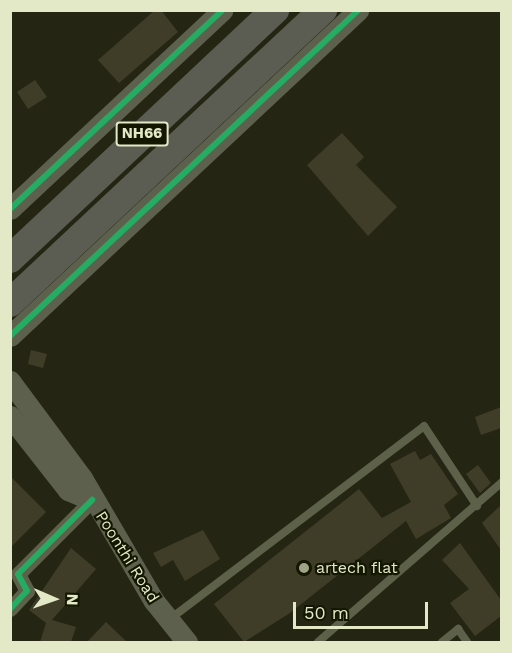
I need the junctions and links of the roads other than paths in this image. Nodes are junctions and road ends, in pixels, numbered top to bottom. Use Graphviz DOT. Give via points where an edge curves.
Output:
graph roads {
  1 [pos="223,10"];
  2 [pos="275,10"];
  3 [pos="323,10"];
  4 [pos="358,10"];
  5 [pos="10,209"];
  6 [pos="10,259"];
  7 [pos="10,303"];
  8 [pos="10,336"];
  9 [pos="10,381"];
  10 [pos="10,416"];
  11 [pos="501,482"];
  12 [pos="92,500"];
  13 [pos="477,506"];
  14 [pos="10,609"];
  15 [pos="168,620"];
  16 [pos="187,642"];
  17 [pos="318,642"];
  18 [pos="442,642"];
  19 [pos="467,642"];
  1 -- 5 [label="street"];
  2 -- 6 [label="highway, NH66"];
  3 -- 7 [label="highway, NH66"];
  4 -- 8 [label="street"];
  9 -- 12 [label="street, Poonthi Road" via="82,478"];
  10 -- 12 [label="street" via="68,490"];
  11 -- 13 [label="lane"];
  12 -- 14 [label="street" via="18,574 27,591"];
  12 -- 15 [label="street, Poonthi Road"];
  13 -- 15 [label="lane" via="424,426"];
  13 -- 17 [label="lane"];
  15 -- 16 [label="street, Poonthi Road"];
  18 -- 19 [label="lane" via="458,629"];
}
